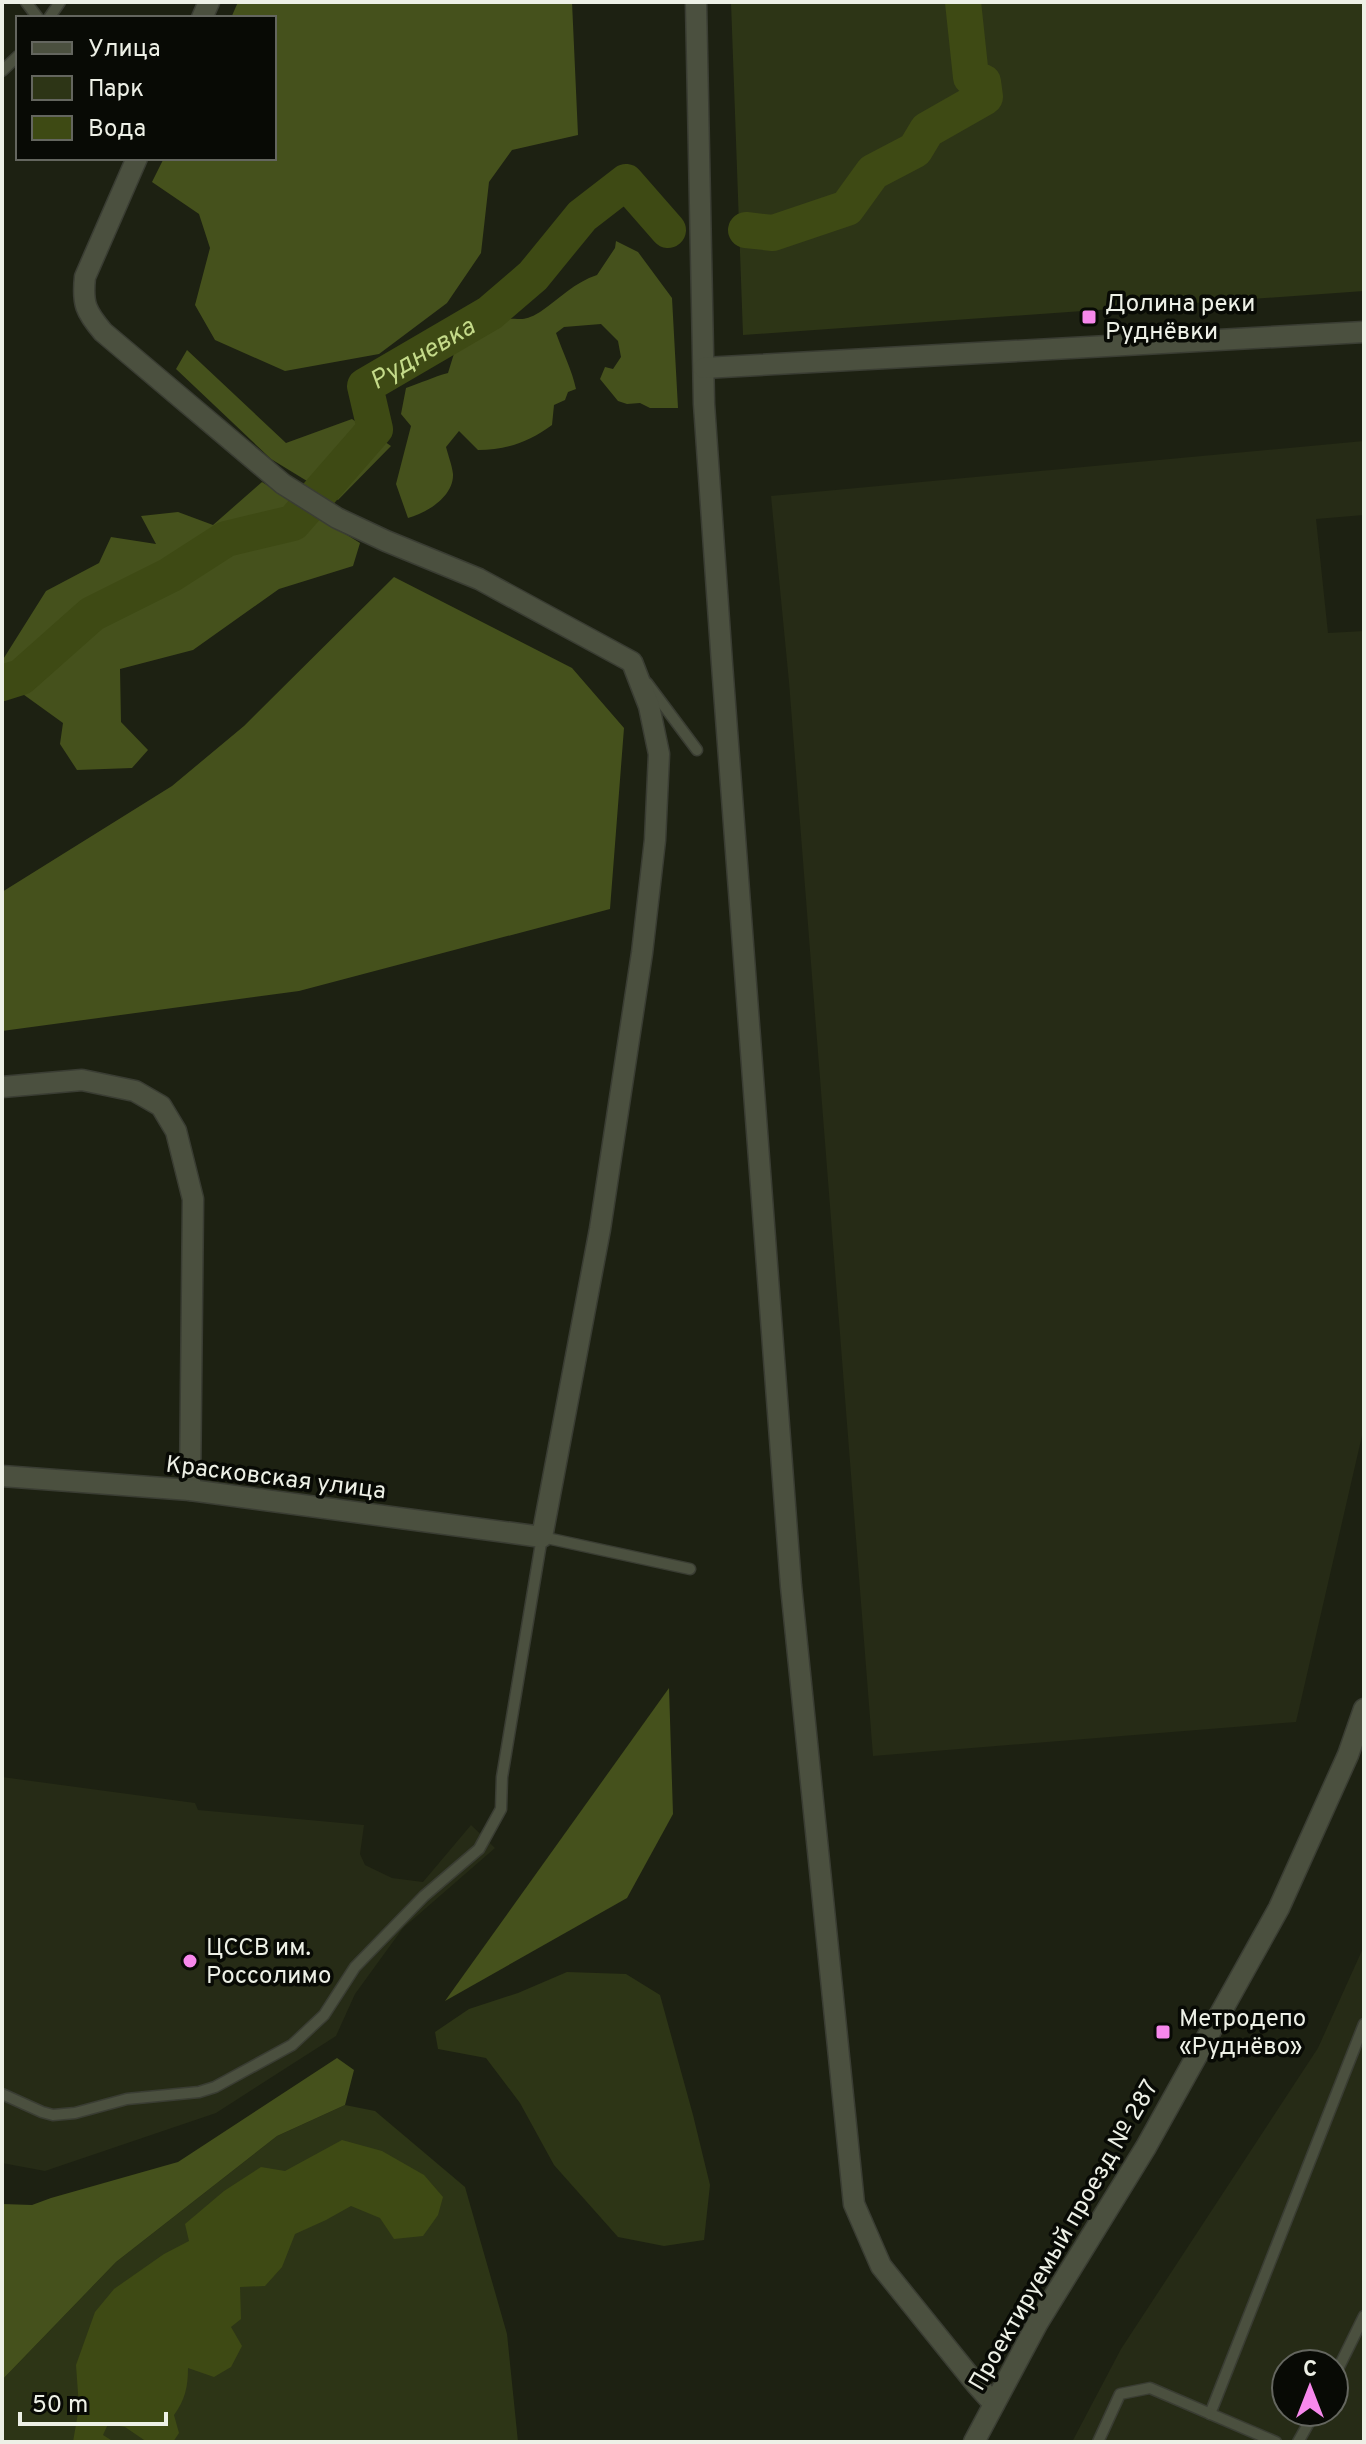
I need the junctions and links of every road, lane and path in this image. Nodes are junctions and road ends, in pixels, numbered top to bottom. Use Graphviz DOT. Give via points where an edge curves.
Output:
graph roads {
  1 [pos="696,2"];
  2 [pos="136,160"];
  3 [pos="1364,332"];
  4 [pos="704,368"];
  5 [pos="632,662"];
  6 [pos="697,750"];
  7 [pos="2,1087"];
  8 [pos="2,1476"];
  9 [pos="190,1490"];
  10 [pos="542,1537"];
  11 [pos="690,1569"];
  12 [pos="1364,1709"];
  13 [pos="1364,2024"];
  14 [pos="1359,2053"];
  15 [pos="2,2094"];
  16 [pos="1364,2316"];
  17 [pos="1348,2348"];
  18 [pos="994,2404"];
  19 [pos="1210,2414"];
  20 [pos="974,2442"];
  21 [pos="1098,2442"];
  22 [pos="1276,2442"];
  1 -- 4 [label="street"];
  2 -- 5 [label="street" via="85,277 87,313 103,332 283,484 337,518 479,579"];
  3 -- 4 [label="street"];
  4 -- 18 [label="street" via="791,1586 854,2204 881,2266"];
  5 -- 6 [label="lane"];
  5 -- 10 [label="street" via="659,754 655,840 600,1229"];
  7 -- 9 [label="street" via="82,1080 135,1091 161,1106 176,1131 193,1199"];
  8 -- 9 [label="street, Красковская улица"];
  9 -- 10 [label="street, Красковская улица"];
  10 -- 11 [label="lane"];
  10 -- 15 [label="lane" via="501,1809 479,1849 355,1967 324,2015 292,2045 199,2092 127,2099 61,2115"];
  12 -- 18 [label="street, Проектируемый проезд № 287" via="1279,1908"];
  13 -- 14 [label="lane"];
  14 -- 19 [label="lane"];
  16 -- 17 [label="lane"];
  18 -- 20 [label="street, Проектируемый проезд № 287"];
  19 -- 21 [label="lane" via="1150,2388 1120,2394"];
  19 -- 22 [label="lane"];
}
